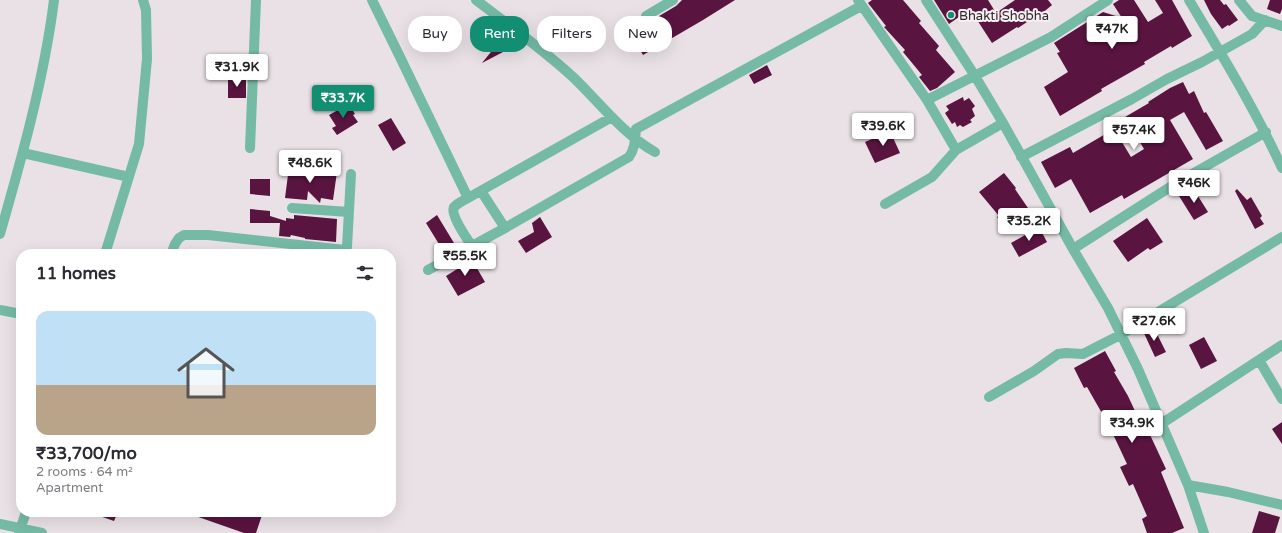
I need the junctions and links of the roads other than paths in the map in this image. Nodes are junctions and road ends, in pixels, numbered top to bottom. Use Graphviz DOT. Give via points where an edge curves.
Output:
graph roads {
  1 [pos="54,0"];
  2 [pos="143,0"];
  3 [pos="256,0"];
  4 [pos="372,0"];
  5 [pos="476,0"];
  6 [pos="673,0"];
  7 [pos="926,0"];
  8 [pos="1108,0"];
  9 [pos="1189,0"];
  10 [pos="1239,0"];
  11 [pos="859,3"];
  12 [pos="646,16"];
  13 [pos="1265,20"];
  14 [pos="1282,26"];
  15 [pos="1220,52"];
  16 [pos="975,76"];
  17 [pos="927,100"];
  18 [pos="612,117"];
  19 [pos="1003,123"];
  20 [pos="1266,132"];
  21 [pos="635,139"];
  22 [pos="250,148"];
  23 [pos="956,150"];
  24 [pos="655,152"];
  25 [pos="23,153"];
  26 [pos="1021,157"];
  27 [pos="1282,168"];
  28 [pos="351,174"];
  29 [pos="129,177"];
  30 [pos="481,190"];
  31 [pos="468,198"];
  32 [pos="885,204"];
  33 [pos="292,208"];
  34 [pos="349,212"];
  35 [pos="505,228"];
  36 [pos="0,234"];
  37 [pos="1282,237"];
  38 [pos="472,246"];
  39 [pos="107,249"];
  40 [pos="173,249"];
  41 [pos="335,249"];
  42 [pos="345,249"];
  43 [pos="1073,249"];
  44 [pos="428,270"];
  45 [pos="0,310"];
  46 [pos="16,313"];
  47 [pos="1120,335"];
  48 [pos="1282,345"];
  49 [pos="1260,360"];
  50 [pos="989,397"];
  51 [pos="1282,399"];
  52 [pos="1161,424"];
  53 [pos="1188,485"];
  54 [pos="1282,505"];
  55 [pos="24,517"];
  56 [pos="0,524"];
  57 [pos="19,531"];
  58 [pos="42,533"];
  59 [pos="1204,533"];
  1 -- 25 [label="street" via="45,61"];
  2 -- 29 [label="street" via="146,10 147,59 144,98 139,144"];
  3 -- 22 [label="street"];
  4 -- 31 [label="street"];
  5 -- 18 [label="street" via="518,31 573,78"];
  6 -- 12 [label="street"];
  7 -- 16 [label="street"];
  8 -- 16 [label="street" via="1051,37"];
  9 -- 15 [label="street"];
  10 -- 13 [label="street" via="1252,16"];
  11 -- 17 [label="street"];
  11 -- 21 [label="street" via="636,129"];
  13 -- 14 [label="street"];
  13 -- 15 [label="street" via="1252,34"];
  15 -- 20 [label="street"];
  15 -- 26 [label="street"];
  16 -- 17 [label="street"];
  16 -- 19 [label="street"];
  17 -- 23 [label="street"];
  18 -- 21 [label="street"];
  18 -- 30 [label="street"];
  19 -- 23 [label="street"];
  19 -- 26 [label="street"];
  20 -- 27 [label="street"];
  20 -- 43 [label="street" via="1178,182"];
  21 -- 24 [label="street"];
  21 -- 35 [label="street" via="628,157"];
  23 -- 32 [label="street" via="932,177"];
  25 -- 29 [label="street"];
  25 -- 36 [label="street"];
  26 -- 43 [label="street"];
  28 -- 34 [label="street"];
  29 -- 39 [label="street"];
  30 -- 31 [label="street"];
  30 -- 35 [label="street"];
  31 -- 38 [label="street" via="454,207 453,211"];
  33 -- 34 [label="street"];
  34 -- 42 [label="street"];
  35 -- 38 [label="street"];
  37 -- 47 [label="street"];
  38 -- 44 [label="street"];
  40 -- 41 [label="street" via="179,238 184,235 208,235"];
  43 -- 47 [label="street" via="1108,308"];
  45 -- 46 [label="street"];
  47 -- 50 [label="street" via="1084,354 1058,354"];
  47 -- 52 [label="street" via="1138,369"];
  48 -- 49 [label="street"];
  49 -- 51 [label="street"];
  49 -- 52 [label="street"];
  52 -- 53 [label="street"];
  53 -- 54 [label="street"];
  53 -- 59 [label="street"];
  55 -- 57 [label="street"];
  56 -- 57 [label="street"];
  57 -- 58 [label="street"];
}
